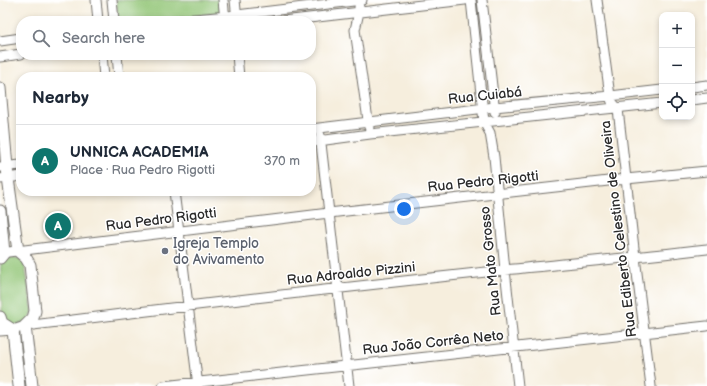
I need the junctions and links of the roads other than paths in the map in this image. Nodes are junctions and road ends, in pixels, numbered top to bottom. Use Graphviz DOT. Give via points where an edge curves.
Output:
graph roads {
  1 [pos="96,0"];
  2 [pos="112,0"];
  3 [pos="223,0"];
  4 [pos="235,0"];
  5 [pos="358,0"];
  6 [pos="362,0"];
  7 [pos="465,0"];
  8 [pos="471,0"];
  9 [pos="482,0"];
  10 [pos="597,0"];
  11 [pos="345,1"];
  12 [pos="359,12"];
  13 [pos="346,14"];
  14 [pos="98,16"];
  15 [pos="114,16"];
  16 [pos="225,16"];
  17 [pos="237,16"];
  18 [pos="250,16"];
  19 [pos="316,17"];
  20 [pos="355,30"];
  21 [pos="16,39"];
  22 [pos="0,41"];
  23 [pos="16,55"];
  24 [pos="0,57"];
  25 [pos="102,60"];
  26 [pos="117,60"];
  27 [pos="236,60"];
  28 [pos="104,72"];
  29 [pos="119,72"];
  30 [pos="238,72"];
  31 [pos="707,85"];
  32 [pos="695,87"];
  33 [pos="0,88"];
  34 [pos="659,90"];
  35 [pos="610,96"];
  36 [pos="707,98"];
  37 [pos="695,100"];
  38 [pos="659,103"];
  39 [pos="494,107"];
  40 [pos="483,108"];
  41 [pos="618,109"];
  42 [pos="495,121"];
  43 [pos="369,122"];
  44 [pos="484,122"];
  45 [pos="316,128"];
  46 [pos="316,130"];
  47 [pos="490,133"];
  48 [pos="370,134"];
  49 [pos="321,141"];
  50 [pos="316,142"];
  51 [pos="16,165"];
  52 [pos="4,166"];
  53 [pos="707,171"];
  54 [pos="16,177"];
  55 [pos="4,178"];
  56 [pos="626,179"];
  57 [pos="498,194"];
  58 [pos="175,196"];
  59 [pos="0,210"];
  60 [pos="329,213"];
  61 [pos="179,231"];
  62 [pos="707,249"];
  63 [pos="18,251"];
  64 [pos="1,255"];
  65 [pos="635,257"];
  66 [pos="505,270"];
  67 [pos="338,288"];
  68 [pos="188,306"];
  69 [pos="0,317"];
  70 [pos="26,326"];
  71 [pos="707,326"];
  72 [pos="13,330"];
  73 [pos="0,331"];
  74 [pos="645,333"];
  75 [pos="513,347"];
  76 [pos="347,366"];
  77 [pos="198,384"];
  78 [pos="19,386"];
  79 [pos="32,386"];
  80 [pos="163,386"];
  81 [pos="350,386"];
  82 [pos="518,386"];
  83 [pos="651,386"];
  1 -- 14 [label="street"];
  2 -- 15 [label="street"];
  3 -- 16 [label="street"];
  4 -- 17 [label="street"];
  5 -- 6 [label="street"];
  5 -- 11 [label="street"];
  5 -- 12 [label="street"];
  7 -- 12 [label="street"];
  8 -- 40 [label="street, Rua Mato Grosso"];
  9 -- 39 [label="street"];
  10 -- 35 [label="street, Rua Ediberto Celestino de Oliveira"];
  11 -- 13 [label="street"];
  11 -- 18 [label="street"];
  12 -- 13 [label="street"];
  12 -- 20 [label="street"];
  13 -- 19 [label="street"];
  13 -- 20 [label="street"];
  20 -- 43 [label="street"];
  21 -- 22 [label="street"];
  23 -- 24 [label="street"];
  25 -- 28 [label="street"];
  26 -- 29 [label="street"];
  27 -- 30 [label="street"];
  31 -- 32 [label="street"];
  33 -- 52 [label="main road"];
  34 -- 35 [label="street, Rua Cuiabá"];
  35 -- 39 [label="street, Rua Cuiabá"];
  35 -- 41 [label="street, Rua Ediberto Celestino de Oliveira"];
  36 -- 37 [label="street"];
  38 -- 41 [label="street, Rua Cuiabá"];
  39 -- 40 [label="street, Rua Cuiabá"];
  39 -- 42 [label="street"];
  40 -- 43 [label="street, Rua Cuiabá"];
  40 -- 44 [label="street, Rua Mato Grosso"];
  41 -- 42 [label="street, Rua Cuiabá"];
  41 -- 56 [label="street, Rua Ediberto Celestino de Oliveira"];
  42 -- 44 [label="street, Rua Cuiabá"];
  42 -- 47 [label="street"];
  43 -- 45 [label="street, Rua Cuiabá"];
  43 -- 48 [label="street"];
  44 -- 47 [label="street, Rua Mato Grosso"];
  44 -- 48 [label="street, Rua Cuiabá"];
  46 -- 49 [label="street"];
  47 -- 57 [label="street, Rua Mato Grosso"];
  48 -- 49 [label="street, Rua Cuiabá"];
  49 -- 50 [label="street, Rua Cuiabá"];
  49 -- 60 [label="street"];
  51 -- 52 [label="street"];
  52 -- 55 [label="main road"];
  53 -- 56 [label="street, Rua Pedro Rigotti"];
  54 -- 55 [label="street"];
  55 -- 63 [label="main road"];
  56 -- 57 [label="street, Rua Pedro Rigotti"];
  56 -- 65 [label="street, Rua Ediberto Celestino de Oliveira"];
  57 -- 60 [label="street, Rua Pedro Rigotti"];
  57 -- 66 [label="street, Rua Mato Grosso"];
  58 -- 61 [label="street"];
  59 -- 64 [label="main road"];
  60 -- 61 [label="street, Rua Pedro Rigotti"];
  60 -- 67 [label="street"];
  61 -- 63 [label="street, Rua Pedro Rigotti"];
  61 -- 68 [label="street"];
  62 -- 65 [label="street, Rua Adroaldo Pizzini"];
  63 -- 64 [label="street, Rua Pedro Rigotti"];
  63 -- 70 [label="main road" via="30,265 35,311"];
  65 -- 66 [label="street, Rua Adroaldo Pizzini"];
  65 -- 74 [label="street, Rua Ediberto Celestino de Oliveira"];
  66 -- 67 [label="street, Rua Adroaldo Pizzini"];
  66 -- 75 [label="street, Rua Mato Grosso"];
  67 -- 68 [label="street, Rua Adroaldo Pizzini"];
  67 -- 76 [label="street"];
  68 -- 70 [label="street, Rua Adroaldo Pizzini"];
  68 -- 77 [label="street"];
  69 -- 72 [label="main road" via="2,323"];
  70 -- 72 [label="street, Rua Adroaldo Pizzini"];
  70 -- 79 [label="main road"];
  71 -- 74 [label="street, Rua João Corrêa Neto"];
  72 -- 73 [label="street, Rua Adroaldo Pizzini"];
  72 -- 78 [label="main road"];
  74 -- 75 [label="street, Rua João Corrêa Neto"];
  74 -- 83 [label="street, Rua Ediberto Celestino de Oliveira"];
  75 -- 76 [label="street, Rua João Corrêa Neto"];
  75 -- 82 [label="street, Rua Mato Grosso"];
  76 -- 77 [label="street, Rua João Corrêa Neto"];
  76 -- 81 [label="street"];
  77 -- 80 [label="street, Rua João Corrêa Neto"];
}
